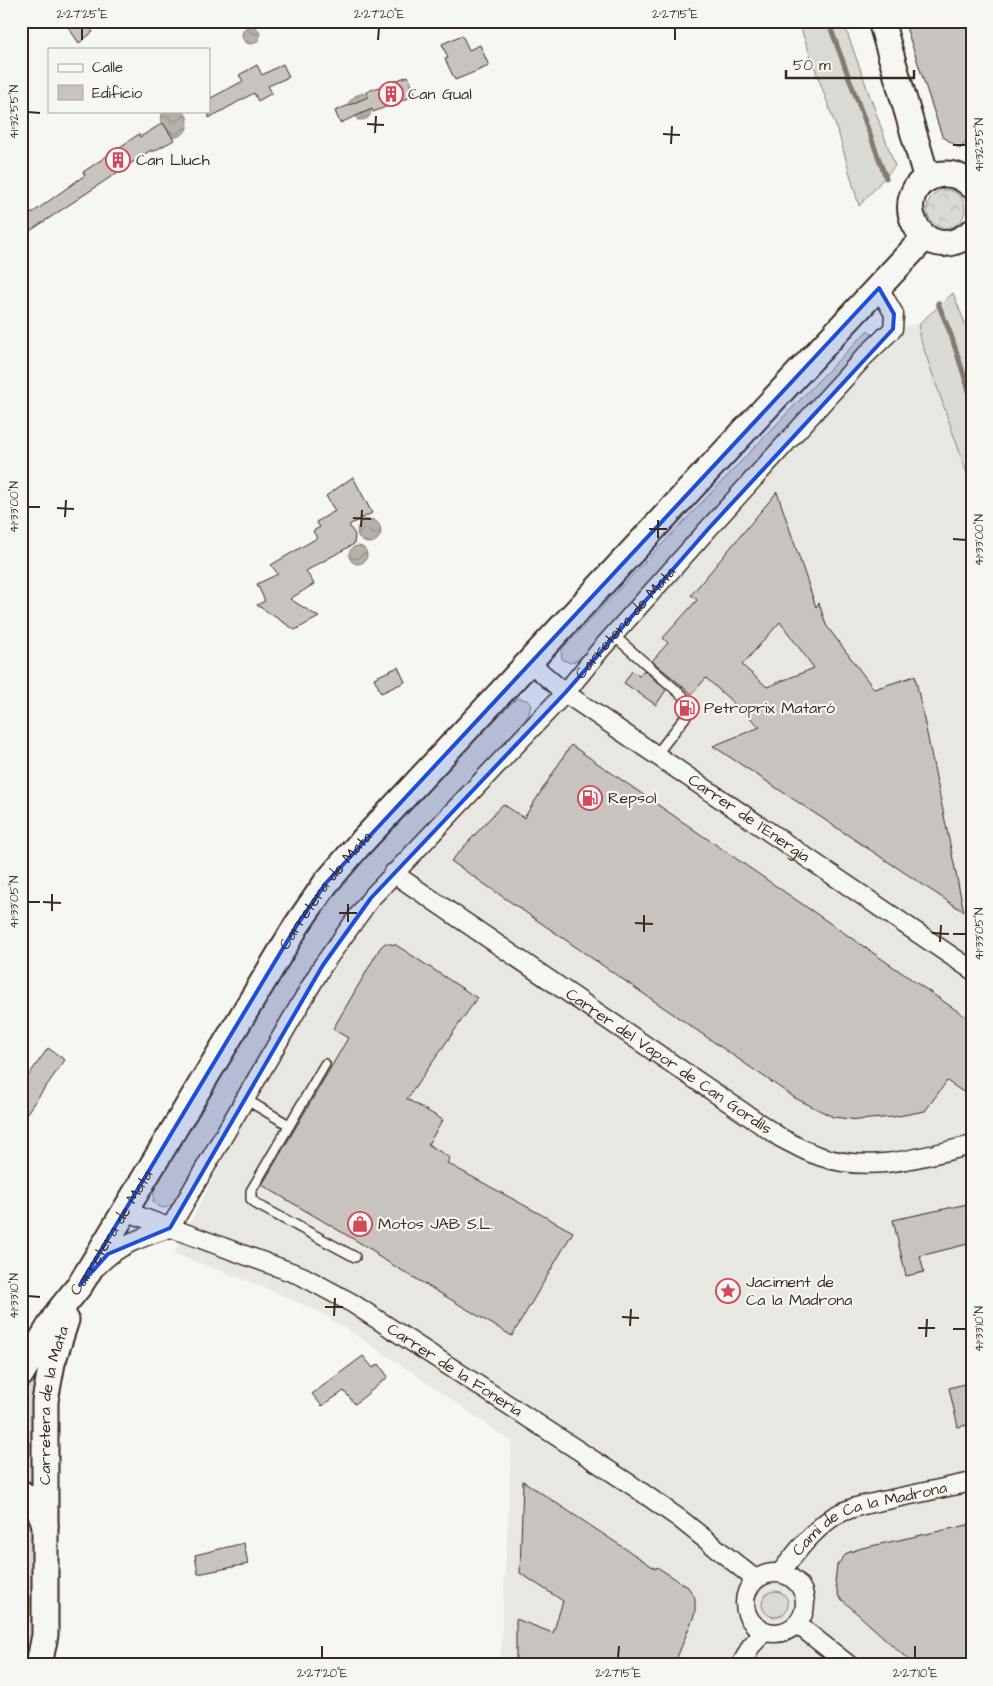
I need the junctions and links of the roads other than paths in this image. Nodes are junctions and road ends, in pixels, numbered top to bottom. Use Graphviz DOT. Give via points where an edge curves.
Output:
graph roads {
  1 [pos="881,21"];
  2 [pos="927,179"];
  3 [pos="972,186"];
  4 [pos="972,232"];
  5 [pos="925,237"];
  6 [pos="879,288"];
  7 [pos="613,635"];
  8 [pos="528,662"];
  9 [pos="565,694"];
  10 [pos="656,756"];
  11 [pos="394,873"];
  12 [pos="972,970"];
  13 [pos="325,1064"];
  14 [pos="245,1099"];
  15 [pos="289,1125"];
  16 [pos="972,1145"];
  17 [pos="125,1211"];
  18 [pos="170,1228"];
  19 [pos="355,1257"];
  20 [pos="80,1285"];
  21 [pos="21,1374"];
  22 [pos="972,1482"];
  23 [pos="21,1493"];
  24 [pos="44,1522"];
  25 [pos="780,1574"];
  26 [pos="756,1579"];
  27 [pos="797,1624"];
  28 [pos="765,1632"];
  29 [pos="45,1635"];
  30 [pos="38,1665"];
  31 [pos="47,1665"];
  32 [pos="741,1665"];
  33 [pos="849,1665"];
  1 -- 2 [label="street"];
  2 -- 3 [label="street" via="952,174"];
  2 -- 5 [label="street" via="916,189 911,204 912,219"];
  4 -- 5 [label="street" via="951,243"];
  5 -- 6 [label="street, Carretera de Mata"];
  6 -- 7 [label="street, Carretera de Mata" via="894,314 893,329"];
  6 -- 8 [label="street, Carretera de Mata"];
  7 -- 9 [label="street, Carretera de Mata"];
  7 -- 10 [label="lane" via="684,697 687,715"];
  8 -- 9 [label="street, Carrer de l'Energia"];
  8 -- 17 [label="street, Carretera de Mata" via="326,884 297,925"];
  9 -- 10 [label="street, Carrer de l'Energia"];
  9 -- 11 [label="street, Carretera de Mata"];
  10 -- 12 [label="street, Carrer de l'Energia"];
  11 -- 14 [label="street, Carretera de Mata" via="371,898 324,965"];
  11 -- 16 [label="street, Carrer del Vapor de Can Gordils" via="803,1150 839,1162 877,1164"];
  13 -- 15 [label="lane"];
  14 -- 15 [label="lane"];
  14 -- 18 [label="street, Carretera de Mata"];
  15 -- 19 [label="lane" via="251,1191 252,1199"];
  17 -- 18 [label="street, Carrer de la Foneria"];
  17 -- 20 [label="street, Carretera de Mata"];
  18 -- 20 [label="street, Carretera de Mata" via="108,1254"];
  18 -- 26 [label="street, Carrer de la Foneria" via="302,1276 352,1303 680,1519"];
  20 -- 21 [label="street" via="59,1311"];
  20 -- 24 [label="street, Carretera de la Mata" via="60,1337 48,1382"];
  22 -- 25 [label="street, Camí de Ca la Madrona" via="863,1506 831,1518 800,1548"];
  23 -- 24 [label="street" via="36,1505"];
  24 -- 29 [label="street, Carretera de la Mata"];
  25 -- 26 [label="street" via="770,1573"];
  25 -- 27 [label="street" via="795,1580 804,1594 804,1610"];
  26 -- 28 [label="street" via="748,1590 745,1607 751,1622"];
  27 -- 28 [label="street" via="779,1633"];
  27 -- 33 [label="street"];
  28 -- 32 [label="street" via="751,1646"];
  29 -- 30 [label="street"];
  29 -- 31 [label="street"];
}
